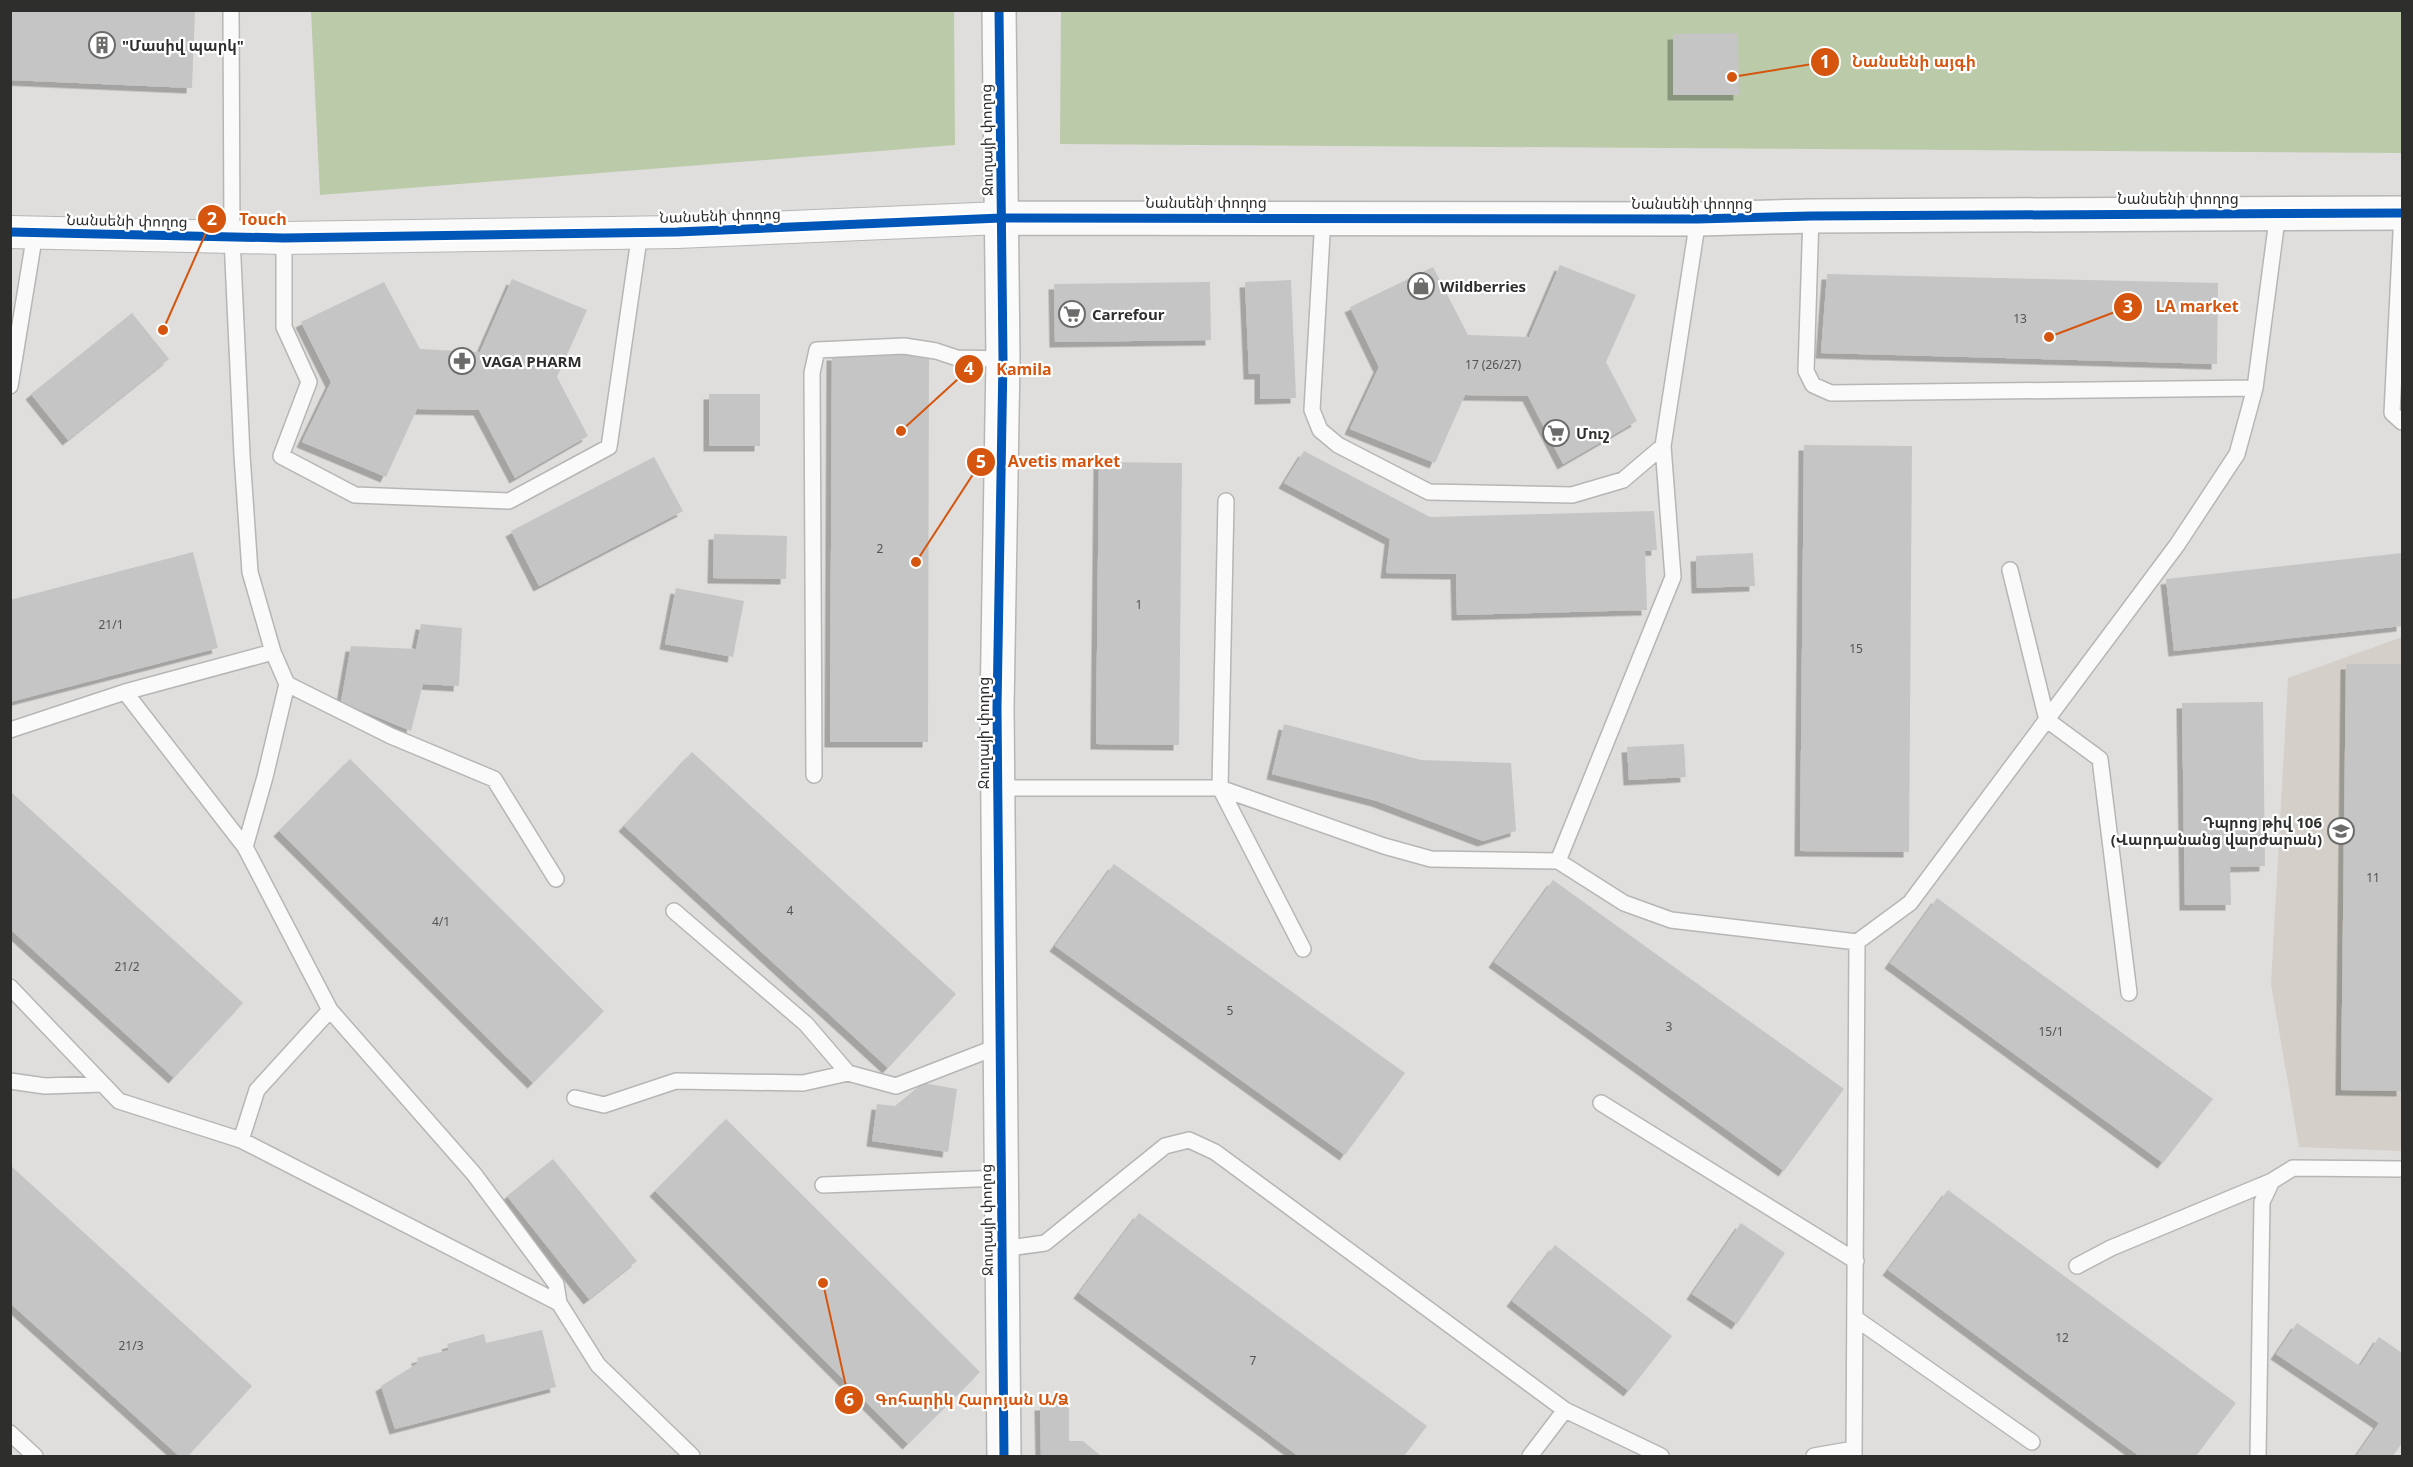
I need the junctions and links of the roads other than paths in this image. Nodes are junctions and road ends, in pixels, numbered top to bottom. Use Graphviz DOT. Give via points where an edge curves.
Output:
graph roads {
  1 [pos="231,10"];
  2 [pos="999,10"];
  3 [pos="2278,212"];
  4 [pos="2402,213"];
  5 [pos="1811,216"];
  6 [pos="1323,217"];
  7 [pos="1002,218"];
  8 [pos="1698,219"];
  9 [pos="640,232"];
  10 [pos="23,233"];
  11 [pos="232,238"];
  12 [pos="284,238"];
  13 [pos="1003,359"];
  14 [pos="10,386"];
  15 [pos="2255,388"];
  16 [pos="2403,422"];
  17 [pos="1663,446"];
  18 [pos="1226,501"];
  19 [pos="2010,570"];
  20 [pos="273,652"];
  21 [pos="287,684"];
  22 [pos="125,692"];
  23 [pos="2047,720"];
  24 [pos="10,730"];
  25 [pos="814,775"];
  26 [pos="998,788"];
  27 [pos="1220,788"];
  28 [pos="245,847"];
  29 [pos="1558,861"];
  30 [pos="556,879"];
  31 [pos="674,911"];
  32 [pos="1857,942"];
  33 [pos="1303,949"];
  34 [pos="10,987"];
  35 [pos="2129,993"];
  36 [pos="330,1010"];
  37 [pos="999,1046"];
  38 [pos="848,1073"];
  39 [pos="10,1081"];
  40 [pos="102,1084"];
  41 [pos="575,1098"];
  42 [pos="1601,1103"];
  43 [pos="241,1140"];
  44 [pos="2403,1169"];
  45 [pos="1001,1178"];
  46 [pos="2271,1180"];
  47 [pos="823,1185"];
  48 [pos="1002,1249"];
  49 [pos="1856,1260"];
  50 [pos="2077,1266"];
  51 [pos="559,1303"];
  52 [pos="1855,1318"];
  53 [pos="1565,1410"];
  54 [pos="10,1433"];
  55 [pos="2032,1442"];
  56 [pos="1854,1453"];
  57 [pos="35,1456"];
  58 [pos="692,1456"];
  59 [pos="1004,1456"];
  60 [pos="1530,1456"];
  61 [pos="1661,1456"];
  62 [pos="1814,1456"];
  63 [pos="2258,1456"];
  1 -- 11 [label="lane"];
  2 -- 7 [label="street, Ջուղայի փողոց"];
  3 -- 4 [label="street, Նանսենի փողոց"];
  3 -- 5 [label="street, Նանսենի փողոց"];
  3 -- 15 [label="lane"];
  4 -- 16 [label="lane" via="2392,412"];
  5 -- 8 [label="street, Նանսենի փողոց"];
  5 -- 15 [label="lane" via="1806,371 1813,385 1832,393"];
  6 -- 7 [label="street, Նանսենի փողոց"];
  6 -- 8 [label="street, Նանսենի փողոց"];
  6 -- 17 [label="lane" via="1312,410 1320,430 1338,445 1429,492 1572,495 1623,480"];
  7 -- 9 [label="street, Նանսենի փողոց"];
  7 -- 13 [label="street, Ջուղայի փողոց"];
  8 -- 17 [label="lane"];
  9 -- 12 [label="street, Նանսենի փողոց"];
  9 -- 12 [label="lane" via="609,447 509,501 355,495 281,456 309,382 284,327"];
  10 -- 11 [label="street, Նանսենի փողոց"];
  10 -- 14 [label="lane"];
  11 -- 12 [label="street, Նանսենի փողոց"];
  11 -- 20 [label="lane" via="250,572"];
  13 -- 25 [label="lane" via="957,358 904,346 817,350 812,373"];
  13 -- 26 [label="street, Ջուղայի փողոց"];
  15 -- 23 [label="lane" via="2236,454 2177,545"];
  17 -- 29 [label="lane" via="1673,577"];
  18 -- 27 [label="lane"];
  19 -- 23 [label="lane"];
  20 -- 21 [label="lane"];
  20 -- 22 [label="lane"];
  21 -- 28 [label="lane"];
  21 -- 30 [label="lane" via="391,736 494,779"];
  22 -- 24 [label="lane"];
  22 -- 28 [label="lane"];
  23 -- 32 [label="lane" via="1910,903"];
  23 -- 35 [label="lane" via="2100,759"];
  26 -- 27 [label="lane"];
  26 -- 37 [label="street, Ջուղայի փողոց"];
  27 -- 29 [label="lane" via="1431,859"];
  27 -- 33 [label="lane"];
  28 -- 36 [label="lane"];
  29 -- 32 [label="lane" via="1624,903 1671,920"];
  31 -- 38 [label="lane" via="807,1024"];
  32 -- 49 [label="lane"];
  34 -- 40 [label="lane"];
  36 -- 43 [label="lane" via="257,1090"];
  36 -- 51 [label="lane" via="474,1174 556,1284"];
  37 -- 38 [label="lane" via="896,1086"];
  37 -- 45 [label="street, Ջուղայի փողոց"];
  38 -- 41 [label="lane" via="803,1083 676,1082 604,1105"];
  39 -- 40 [label="lane" via="45,1086"];
  40 -- 43 [label="lane" via="119,1101"];
  42 -- 49 [label="lane"];
  43 -- 51 [label="lane"];
  44 -- 46 [label="lane" via="2294,1168"];
  45 -- 47 [label="lane"];
  45 -- 48 [label="street, Ջուղայի փողոց"];
  46 -- 50 [label="lane"];
  46 -- 63 [label="lane" via="2262,1202"];
  48 -- 53 [label="lane" via="1045,1243 1165,1146 1189,1140 1215,1152"];
  48 -- 59 [label="street, Ջուղայի փողոց"];
  49 -- 52 [label="lane"];
  51 -- 58 [label="lane" via="598,1365"];
  52 -- 55 [label="lane"];
  52 -- 56 [label="lane"];
  53 -- 60 [label="lane"];
  53 -- 61 [label="lane"];
  54 -- 57 [label="lane"];
  56 -- 62 [label="lane"];
}
